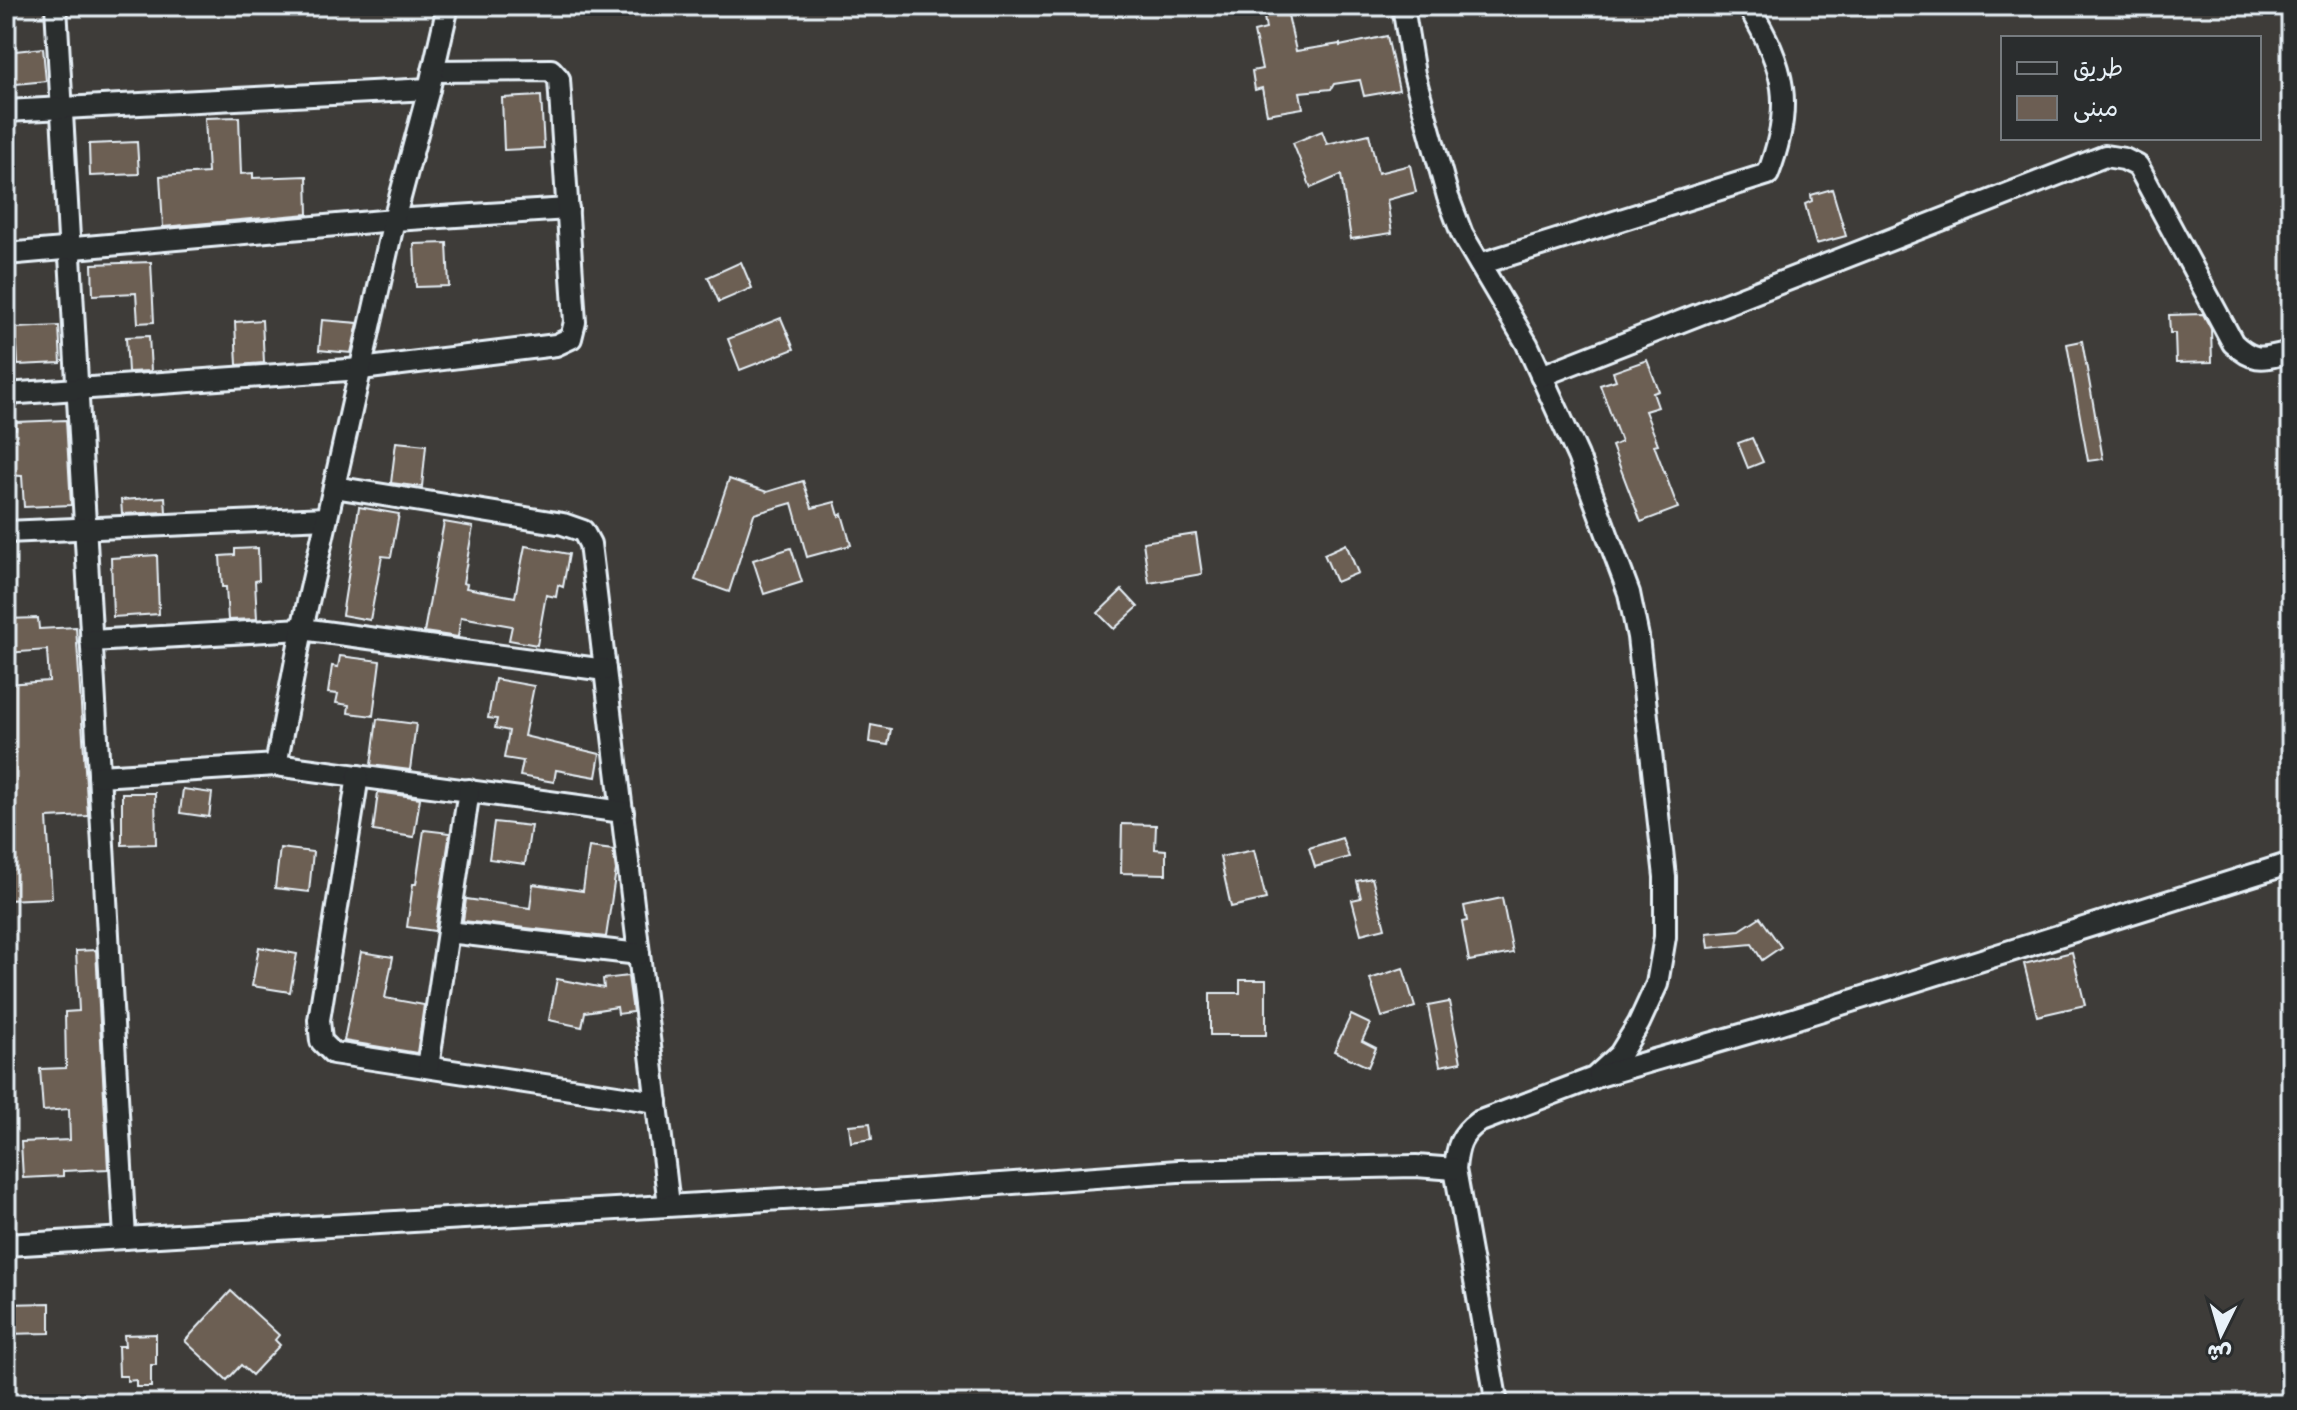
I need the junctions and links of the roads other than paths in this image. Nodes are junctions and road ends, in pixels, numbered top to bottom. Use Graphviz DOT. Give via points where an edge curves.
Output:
graph roads {
  1 [pos="56,6"];
  2 [pos="448,6"];
  3 [pos="1403,6"];
  4 [pos="1748,6"];
  5 [pos="431,80"];
  6 [pos="60,107"];
  7 [pos="6,111"];
  8 [pos="568,209"];
  9 [pos="394,220"];
  10 [pos="69,250"];
  11 [pos="6,254"];
  12 [pos="1480,264"];
  13 [pos="2291,352"];
  14 [pos="361,369"];
  15 [pos="1541,376"];
  16 [pos="77,390"];
  17 [pos="6,394"];
  18 [pos="334,487"];
  19 [pos="327,518"];
  20 [pos="87,528"];
  21 [pos="6,532"];
  22 [pos="302,629"];
  23 [pos="91,641"];
  24 [pos="605,670"];
  25 [pos="276,765"];
  26 [pos="99,776"];
  27 [pos="358,776"];
  28 [pos="469,790"];
  29 [pos="623,812"];
  30 [pos="2291,863"];
  31 [pos="448,932"];
  32 [pos="639,954"];
  33 [pos="428,1067"];
  34 [pos="1594,1078"];
  35 [pos="657,1102"];
  36 [pos="1455,1169"];
  37 [pos="669,1205"];
  38 [pos="125,1238"];
  39 [pos="6,1245"];
  40 [pos="1497,1404"];
  1 -- 6 [label="street"];
  2 -- 5 [label="street"];
  3 -- 12 [label="street" via="1414,74 1448,197"];
  4 -- 12 [label="street" via="1782,78 1785,111 1768,174"];
  5 -- 6 [label="street"];
  5 -- 8 [label="street" via="551,70 559,79"];
  5 -- 9 [label="street"];
  6 -- 7 [label="street"];
  6 -- 10 [label="street"];
  8 -- 9 [label="street"];
  8 -- 14 [label="street" via="575,322 571,338 556,345"];
  9 -- 10 [label="street"];
  9 -- 14 [label="street"];
  10 -- 11 [label="street"];
  10 -- 16 [label="street"];
  12 -- 15 [label="street"];
  13 -- 15 [label="street" via="2263,359 2247,356 2233,343 2138,166 2105,156"];
  14 -- 16 [label="street"];
  14 -- 18 [label="street"];
  15 -- 34 [label="street" via="1578,456 1629,593 1665,877 1665,937 1657,984 1620,1054"];
  16 -- 17 [label="street"];
  16 -- 20 [label="street"];
  18 -- 19 [label="street"];
  18 -- 24 [label="street" via="583,531 590,544"];
  19 -- 20 [label="street"];
  19 -- 22 [label="street"];
  20 -- 21 [label="street"];
  20 -- 23 [label="street"];
  22 -- 23 [label="street"];
  22 -- 24 [label="street"];
  22 -- 25 [label="street"];
  23 -- 26 [label="street"];
  24 -- 29 [label="street"];
  25 -- 26 [label="street"];
  25 -- 27 [label="street"];
  26 -- 38 [label="street"];
  27 -- 28 [label="street"];
  27 -- 33 [label="street" via="319,1020 321,1041 333,1053"];
  28 -- 29 [label="street"];
  28 -- 31 [label="street"];
  29 -- 32 [label="street"];
  30 -- 34 [label="street"];
  31 -- 32 [label="street"];
  31 -- 33 [label="street"];
  32 -- 35 [label="street"];
  33 -- 35 [label="street"];
  34 -- 36 [label="street" via="1478,1122 1464,1132"];
  35 -- 37 [label="street"];
  36 -- 37 [label="street" via="1178,1171"];
  36 -- 40 [label="street"];
  37 -- 38 [label="street"];
  38 -- 39 [label="street"];
}
